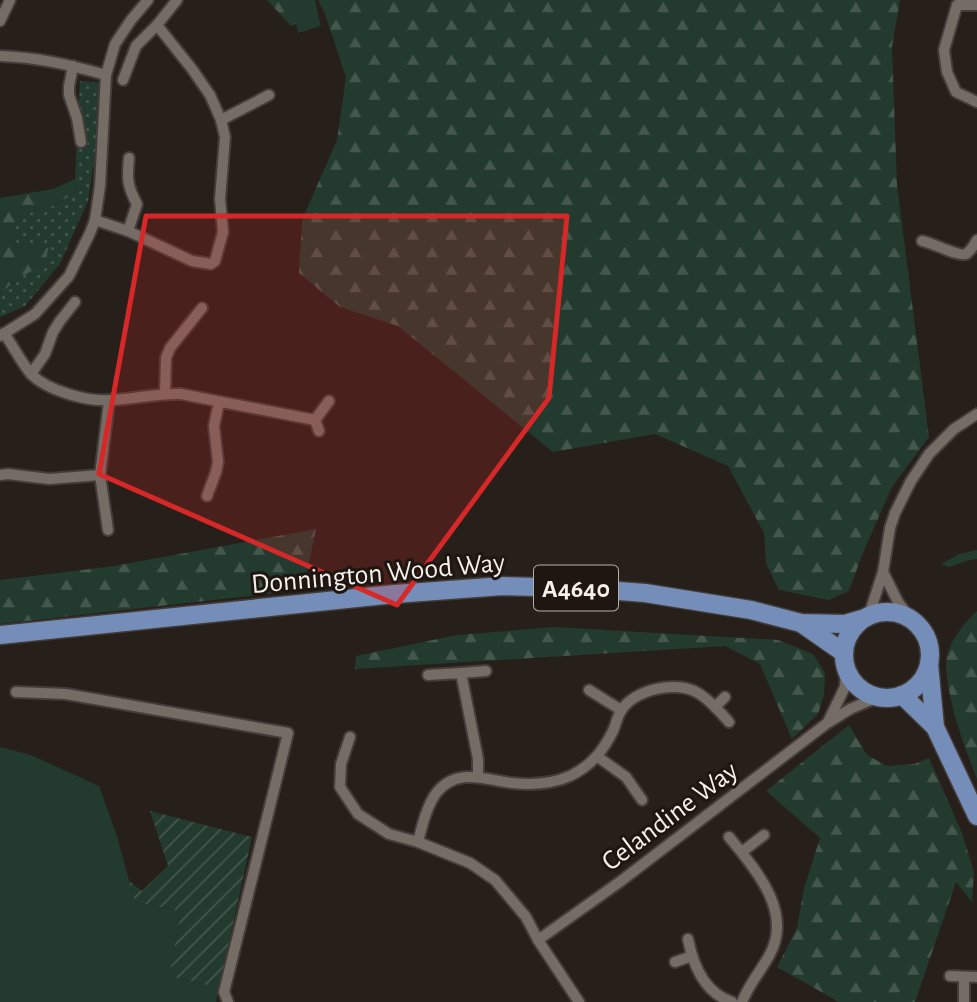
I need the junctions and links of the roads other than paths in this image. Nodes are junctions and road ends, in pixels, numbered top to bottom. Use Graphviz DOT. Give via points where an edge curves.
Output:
graph roads {
  1 [pos="10,0"];
  2 [pos="148,0"];
  3 [pos="177,0"];
  4 [pos="956,3"];
  5 [pos="977,5"];
  6 [pos="0,22"];
  7 [pos="157,25"];
  8 [pos="0,56"];
  9 [pos="73,66"];
  10 [pos="106,75"];
  11 [pos="123,80"];
  12 [pos="269,95"];
  13 [pos="977,102"];
  14 [pos="221,120"];
  15 [pos="81,142"];
  16 [pos="129,158"];
  17 [pos="94,220"];
  18 [pos="128,231"];
  19 [pos="977,240"];
  20 [pos="922,241"];
  21 [pos="75,302"];
  22 [pos="202,308"];
  23 [pos="2,335"];
  24 [pos="31,373"];
  25 [pos="165,394"];
  26 [pos="108,401"];
  27 [pos="329,401"];
  28 [pos="219,402"];
  29 [pos="977,414"];
  30 [pos="0,475"];
  31 [pos="100,475"];
  32 [pos="207,496"];
  33 [pos="108,530"];
  34 [pos="883,572"];
  35 [pos="865,617"];
  36 [pos="909,617"];
  37 [pos="801,624"];
  38 [pos="0,635"];
  39 [pos="845,661"];
  40 [pos="929,664"];
  41 [pos="486,671"];
  42 [pos="461,673"];
  43 [pos="428,675"];
  44 [pos="16,692"];
  45 [pos="902,695"];
  46 [pos="725,697"];
  47 [pos="878,697"];
  48 [pos="593,698"];
  49 [pos="715,707"];
  50 [pos="621,710"];
  51 [pos="729,722"];
  52 [pos="826,724"];
  53 [pos="935,727"];
  54 [pos="350,737"];
  55 [pos="598,757"];
  56 [pos="478,776"];
  57 [pos="642,800"];
  58 [pos="977,816"];
  59 [pos="764,835"];
  60 [pos="729,836"];
  61 [pos="418,842"];
  62 [pos="742,852"];
  63 [pos="688,939"];
  64 [pos="538,940"];
  65 [pos="692,956"];
  66 [pos="675,962"];
  67 [pos="950,976"];
  68 [pos="964,977"];
  69 [pos="977,977"];
  70 [pos="573,1000"];
  71 [pos="228,1002"];
  72 [pos="732,1002"];
  73 [pos="742,1002"];
  74 [pos="964,1002"];
  1 -- 6 [label="street"];
  2 -- 10 [label="street" via="116,44"];
  3 -- 7 [label="street"];
  4 -- 5 [label="street"];
  4 -- 13 [label="street" via="944,50 947,72 956,92"];
  7 -- 11 [label="street" via="136,47"];
  7 -- 14 [label="street" via="210,95"];
  8 -- 9 [label="street"];
  9 -- 10 [label="street"];
  9 -- 15 [label="street" via="69,95"];
  10 -- 17 [label="street"];
  12 -- 14 [label="street" via="262,106"];
  14 -- 18 [label="street" via="225,137 220,200 223,232 215,261 192,261"];
  16 -- 18 [label="street" via="127,179 137,204"];
  17 -- 18 [label="street"];
  17 -- 23 [label="street" via="69,276 35,314"];
  19 -- 20 [label="street" via="961,255"];
  21 -- 24 [label="street"];
  22 -- 25 [label="street" via="170,348"];
  23 -- 24 [label="street"];
  24 -- 26 [label="street" via="59,391"];
  25 -- 26 [label="street"];
  25 -- 28 [label="street"];
  26 -- 31 [label="street"];
  27 -- 28 [label="street" via="317,425"];
  28 -- 32 [label="street" via="215,426 218,462"];
  29 -- 34 [label="street" via="929,454 911,481 890,528"];
  30 -- 31 [label="street" via="49,479"];
  31 -- 33 [label="street"];
  34 -- 35 [label="street"];
  34 -- 36 [label="street"];
  35 -- 36 [label="main road, A4640" via="882,612"];
  35 -- 37 [label="main road, Donnington Wood Way / A4640" via="845,624"];
  35 -- 39 [label="main road" via="846,640"];
  36 -- 40 [label="main road" via="924,633"];
  37 -- 38 [label="main road, Donnington Wood Way / A4640" via="751,610 645,593 503,586"];
  37 -- 39 [label="main road, Donnington Wood Way / A4640"];
  39 -- 47 [label="main road, A4640" via="853,682"];
  39 -- 52 [label="street, Celandine Way" via="845,687"];
  40 -- 45 [label="main road" via="914,688"];
  40 -- 53 [label="main road"];
  41 -- 42 [label="street"];
  42 -- 43 [label="street"];
  42 -- 56 [label="street"];
  44 -- 71 [label="street" via="66,694 288,733 224,992"];
  45 -- 47 [label="main road"];
  45 -- 53 [label="main road"];
  46 -- 49 [label="street"];
  47 -- 52 [label="street, Celandine Way"];
  48 -- 50 [label="street"];
  49 -- 50 [label="street" via="697,693 672,687 639,694"];
  49 -- 51 [label="street"];
  50 -- 55 [label="street"];
  52 -- 64 [label="street, Celandine Way"];
  53 -- 58 [label="main road"];
  54 -- 61 [label="street" via="341,764 340,787 358,814 389,834"];
  55 -- 56 [label="street" via="548,783 512,783"];
  55 -- 57 [label="street" via="626,777"];
  56 -- 61 [label="street" via="449,782 438,791"];
  59 -- 62 [label="street"];
  60 -- 62 [label="street"];
  61 -- 64 [label="street" via="470,863 495,880 526,916"];
  62 -- 73 [label="street" via="769,892 778,922 771,954"];
  63 -- 65 [label="street"];
  64 -- 70 [label="street"];
  65 -- 66 [label="street"];
  65 -- 72 [label="street" via="714,992"];
  67 -- 68 [label="street"];
  68 -- 69 [label="street"];
  68 -- 74 [label="street"];
}
